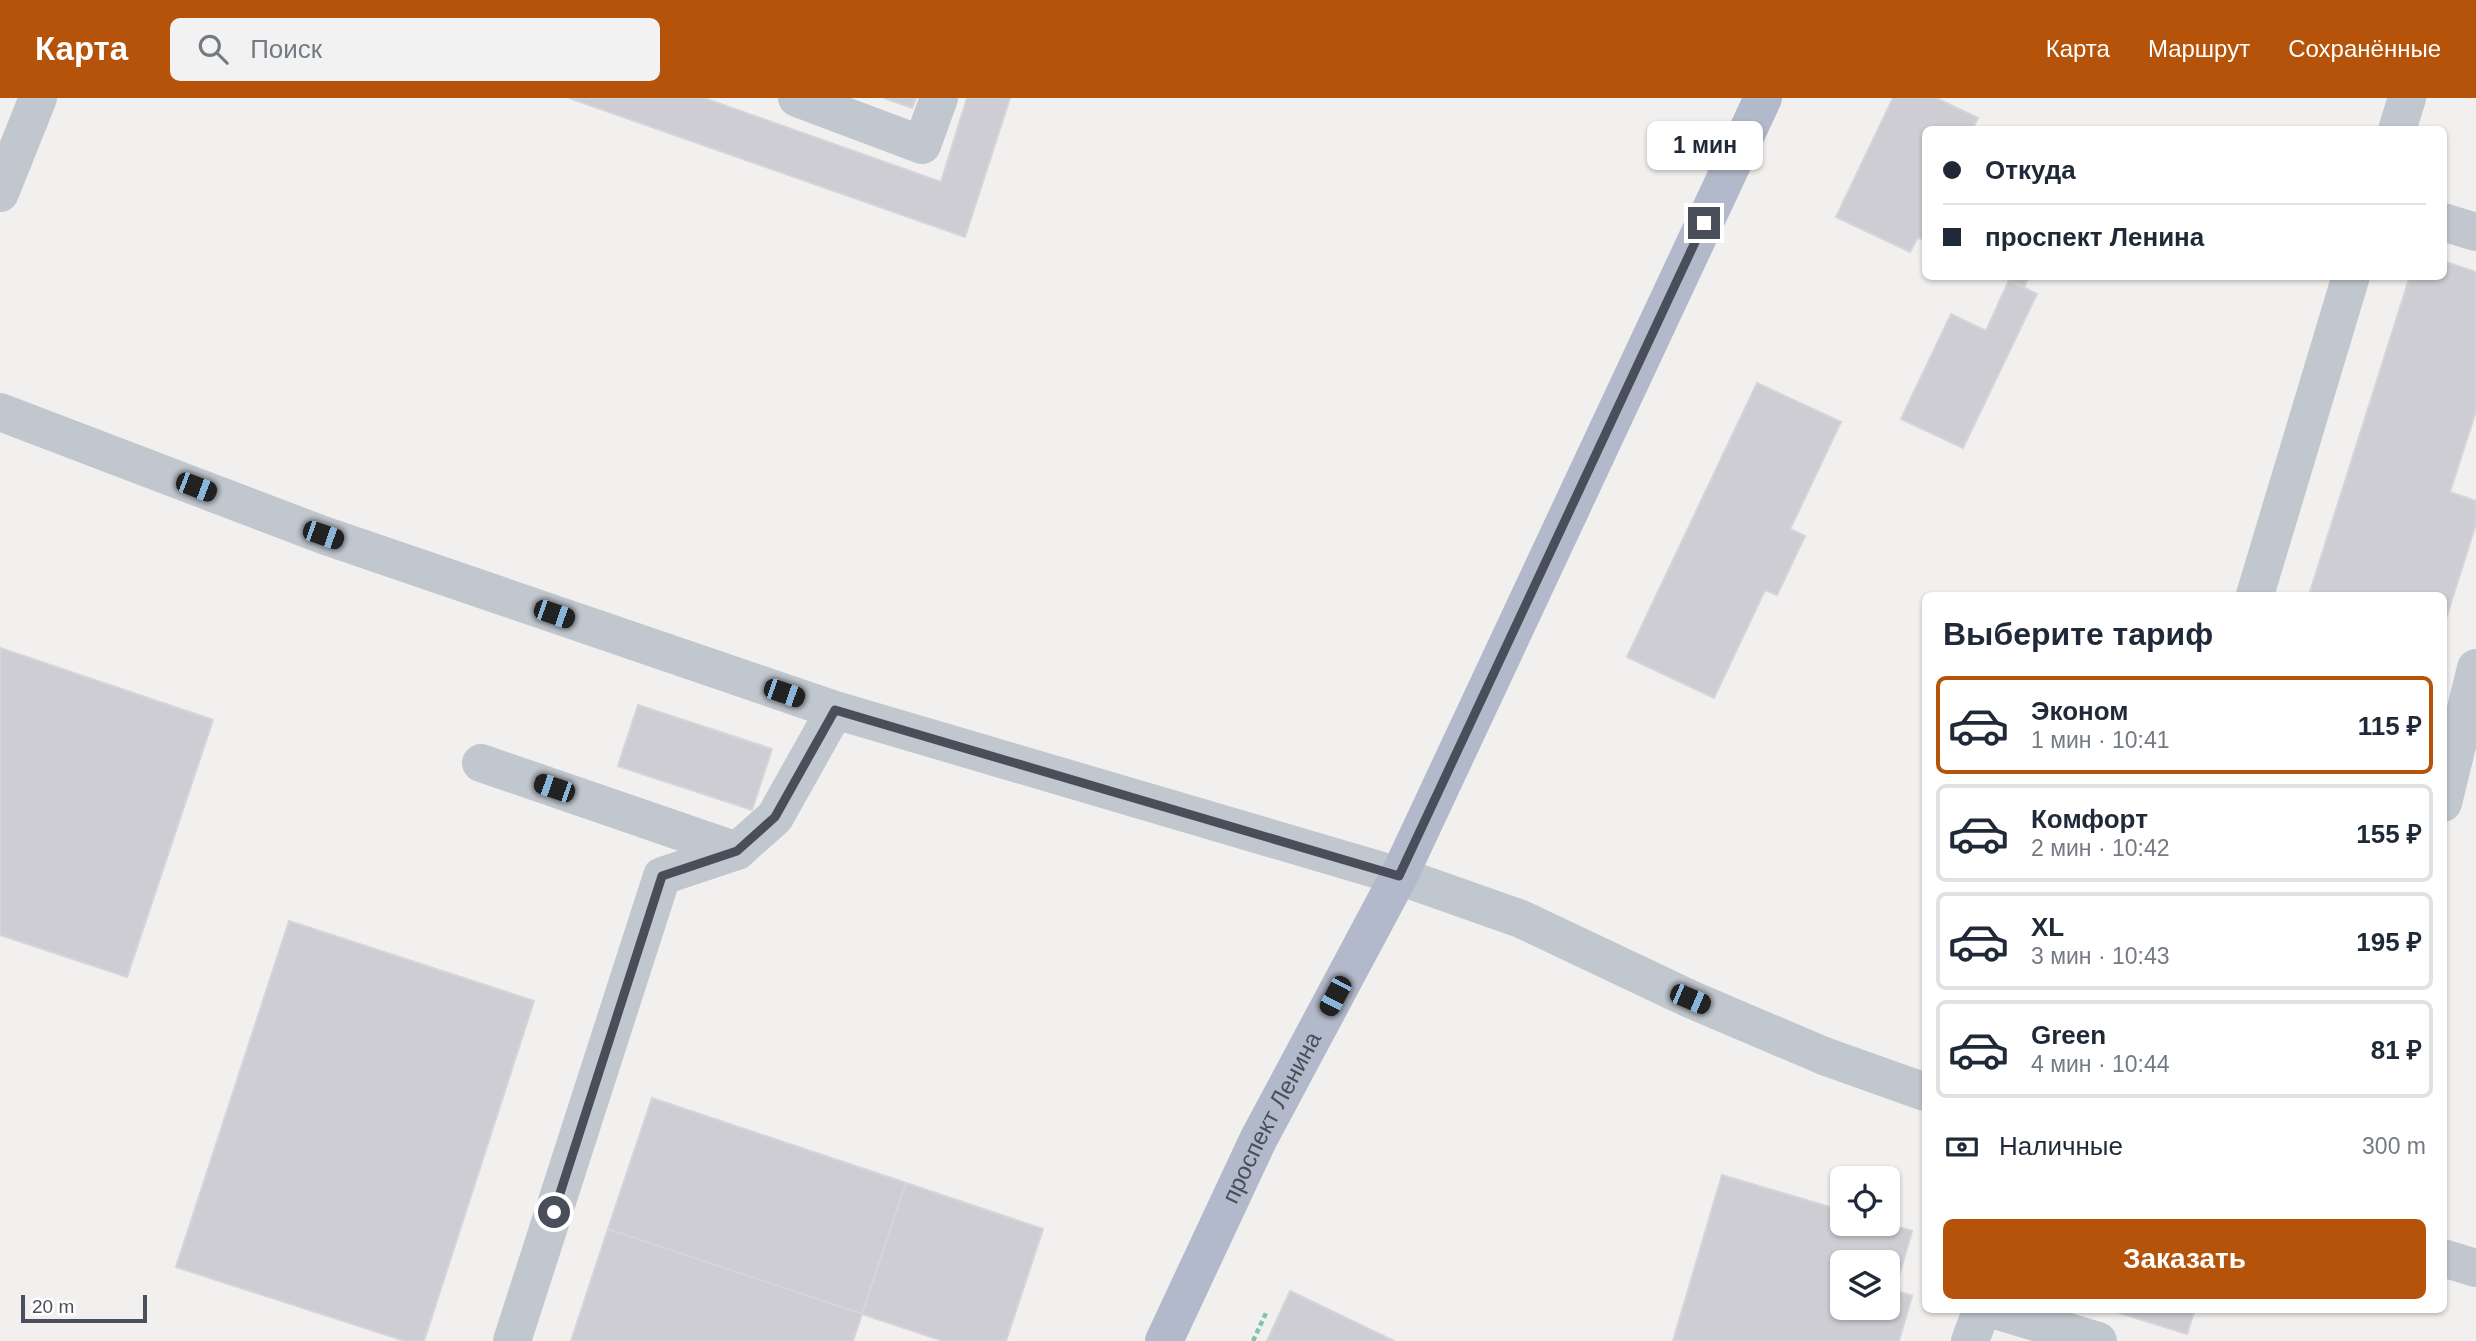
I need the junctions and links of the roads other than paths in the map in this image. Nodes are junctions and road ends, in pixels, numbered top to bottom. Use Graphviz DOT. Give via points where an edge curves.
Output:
graph roads {
  1 [pos="38,98"];
  2 [pos="797,98"];
  3 [pos="939,98"];
  4 [pos="1763,98"];
  5 [pos="2407,98"];
  6 [pos="2398,126"];
  7 [pos="0,193"];
  8 [pos="2447,223"];
  9 [pos="2476,232"];
  10 [pos="2350,280"];
  11 [pos="0,412"];
  12 [pos="2256,592"];
  13 [pos="2476,668"];
  14 [pos="835,710"];
  15 [pos="481,763"];
  16 [pos="2447,787"];
  17 [pos="737,851"];
  18 [pos="1399,876"];
  19 [pos="1922,1091"];
  20 [pos="2447,1259"];
  21 [pos="2476,1268"];
  22 [pos="1980,1313"];
  23 [pos="2005,1313"];
  24 [pos="512,1341"];
  25 [pos="1164,1341"];
  26 [pos="1970,1341"];
  27 [pos="2098,1341"];
  1 -- 7 [label="street"];
  2 -- 3 [label="street" via="922,145"];
  4 -- 18 [label="main road, проспект Ленина"];
  5 -- 6 [label="street"];
  8 -- 9 [label="street"];
  10 -- 12 [label="street"];
  11 -- 14 [label="street" via="323,535"];
  13 -- 16 [label="street"];
  14 -- 17 [label="street" via="775,817"];
  14 -- 18 [label="street"];
  15 -- 17 [label="street"];
  17 -- 24 [label="street" via="662,876"];
  18 -- 19 [label="street" via="1521,919 1690,999"];
  18 -- 25 [label="main road, проспект Ленина" via="1258,1140"];
  20 -- 21 [label="street"];
  22 -- 26 [label="street"];
  23 -- 27 [label="street"];
}
